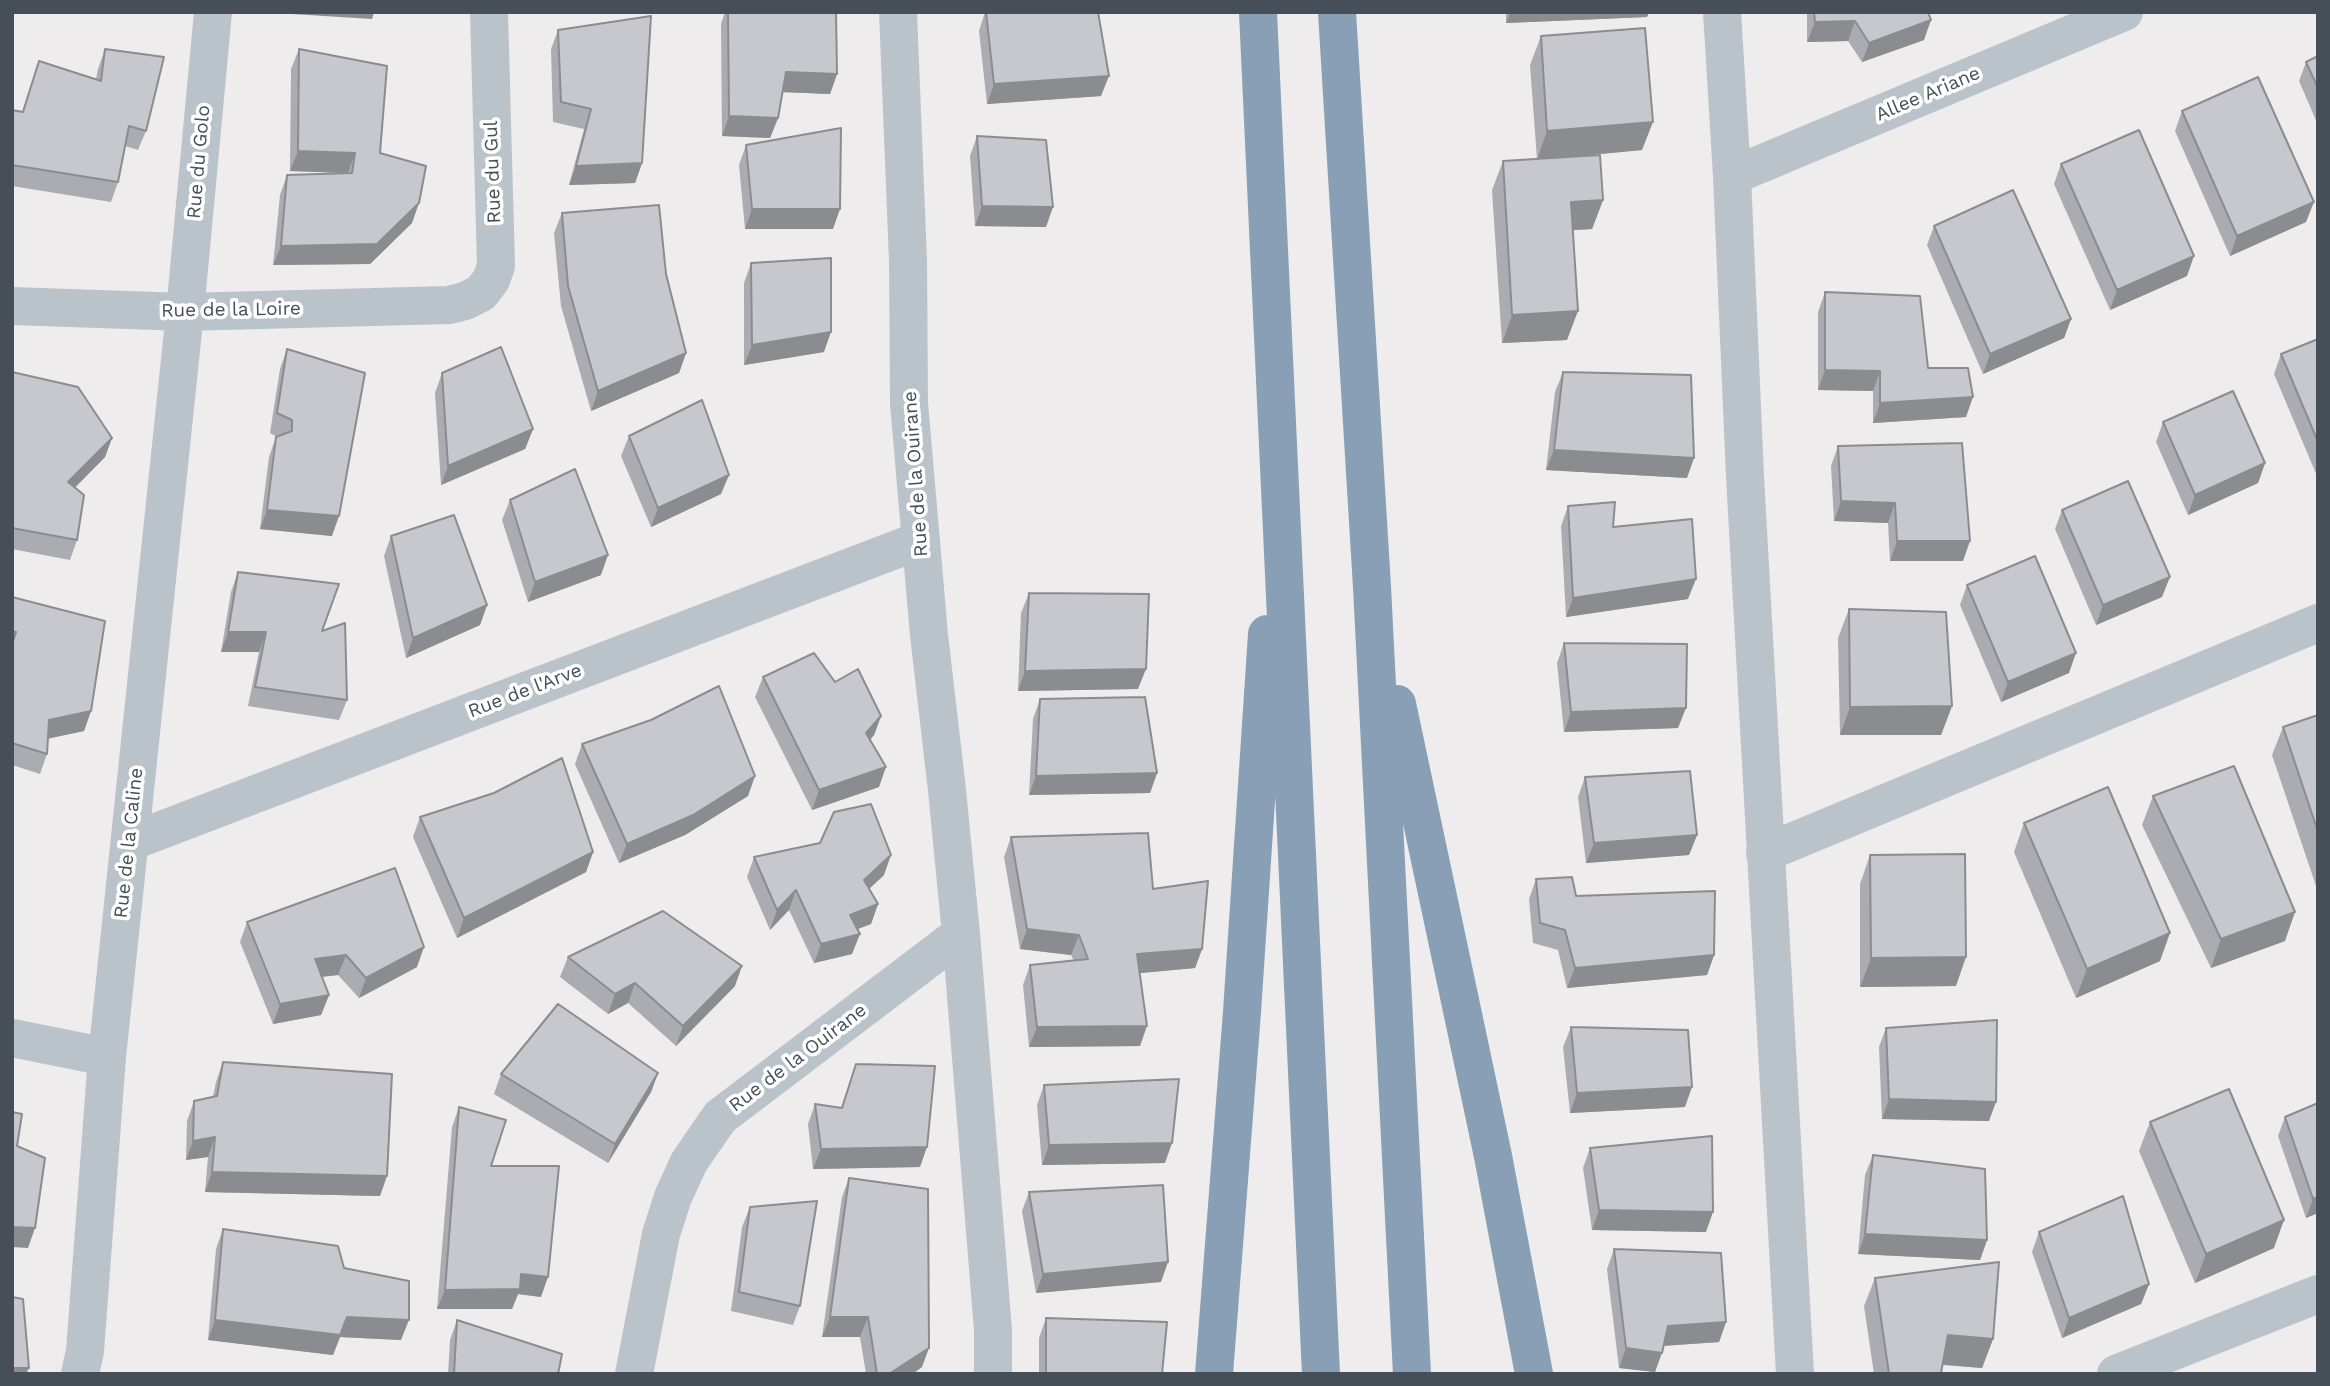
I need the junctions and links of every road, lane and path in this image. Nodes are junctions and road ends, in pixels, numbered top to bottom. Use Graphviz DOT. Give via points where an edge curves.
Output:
graph roads {
  1 [pos="213,12"];
  2 [pos="489,12"];
  3 [pos="898,12"];
  4 [pos="1258,12"];
  5 [pos="1337,12"];
  6 [pos="1722,12"];
  7 [pos="2124,12"];
  8 [pos="1732,176"];
  9 [pos="449,305"];
  10 [pos="12,306"];
  11 [pos="185,312"];
  12 [pos="1279,439"];
  13 [pos="921,540"];
  14 [pos="1372,587"];
  15 [pos="2318,623"];
  16 [pos="130,842"];
  17 [pos="1765,853"];
  18 [pos="961,934"];
  19 [pos="12,1038"];
  20 [pos="107,1057"];
  21 [pos="2318,1294"];
  22 [pos="80,1374"];
  23 [pos="634,1374"];
  24 [pos="993,1374"];
  25 [pos="1214,1374"];
  26 [pos="1321,1374"];
  27 [pos="1412,1374"];
  28 [pos="1534,1374"];
  29 [pos="1795,1374"];
  30 [pos="2116,1374"];
  1 -- 11 [label="street, Rue du Golo"];
  2 -- 9 [label="street, Rue du Gul" via="496,266 481,293"];
  3 -- 13 [label="street, Rue de la Ouirane" via="909,403"];
  4 -- 12 [label="highway"];
  5 -- 14 [label="highway"];
  6 -- 8 [label="street"];
  7 -- 8 [label="street, Allee Ariane"];
  8 -- 17 [label="street"];
  9 -- 11 [label="street, Rue de la Loire"];
  10 -- 11 [label="street, Rue de la Loire"];
  11 -- 16 [label="street, Rue de la Caline"];
  12 -- 25 [label="highway"];
  12 -- 26 [label="highway"];
  13 -- 16 [label="street, Rue de l'Arve"];
  13 -- 18 [label="street, Rue de la Ouirane"];
  14 -- 27 [label="highway"];
  14 -- 28 [label="highway" via="1493,1156"];
  15 -- 17 [label="street"];
  16 -- 20 [label="street, Rue de la Caline"];
  17 -- 29 [label="street"];
  18 -- 23 [label="street, Rue de la Ouirane" via="720,1117 689,1162 665,1222"];
  18 -- 24 [label="street, Rue de la Ouirane"];
  19 -- 20 [label="street"];
  20 -- 22 [label="street, Rue de la Caline"];
  21 -- 30 [label="street"];
}
